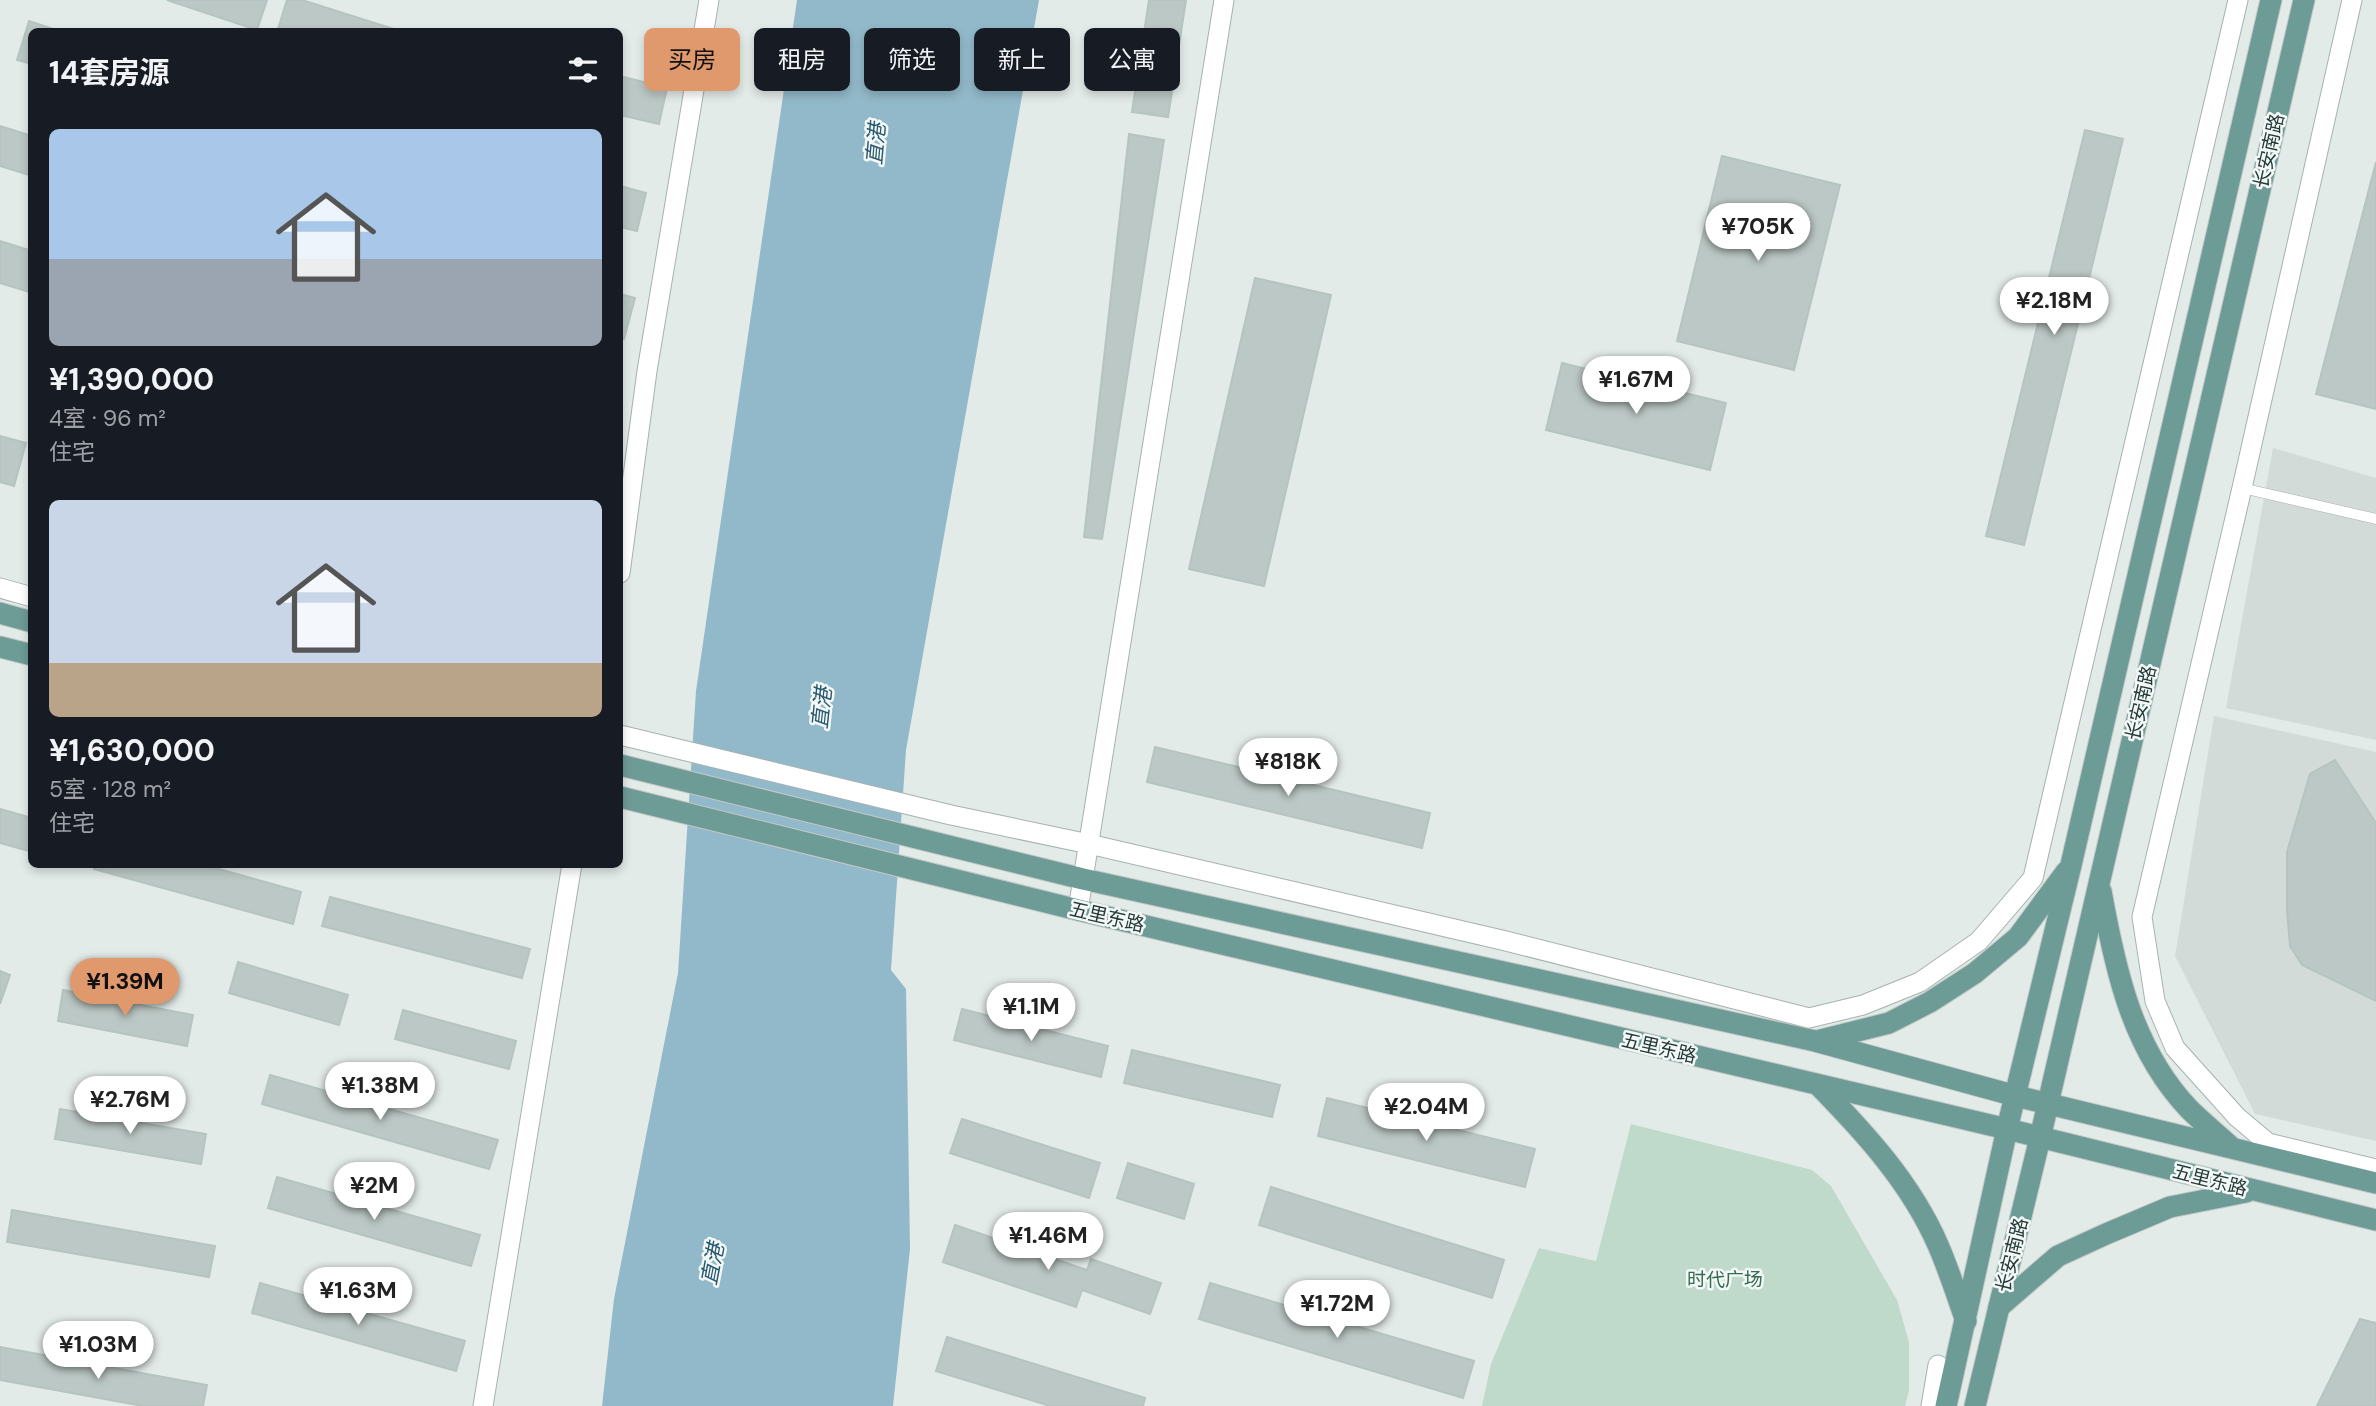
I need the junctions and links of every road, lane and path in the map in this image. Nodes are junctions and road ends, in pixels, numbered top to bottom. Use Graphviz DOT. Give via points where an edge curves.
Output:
graph roads {
  1 [pos="709,0"];
  2 [pos="1224,0"];
  3 [pos="2238,0"];
  4 [pos="2271,0"];
  5 [pos="2304,0"];
  6 [pos="2352,0"];
  7 [pos="2242,488"];
  8 [pos="2376,519"];
  9 [pos="623,551"];
  10 [pos="0,589"];
  11 [pos="28,596"];
  12 [pos="0,613"];
  13 [pos="28,621"];
  14 [pos="0,647"];
  15 [pos="28,654"];
  16 [pos="623,736"];
  17 [pos="623,766"];
  18 [pos="628,799"];
  19 [pos="1089,844"];
  20 [pos="2071,865"];
  21 [pos="571,868"];
  22 [pos="1083,879"];
  23 [pos="2099,881"];
  24 [pos="1078,910"];
  25 [pos="1815,1041"];
  26 [pos="1819,1086"];
  27 [pos="2016,1096"];
  28 [pos="2048,1104"];
  29 [pos="2007,1129"];
  30 [pos="2040,1138"];
  31 [pos="2231,1146"];
  32 [pos="2376,1169"];
  33 [pos="2376,1183"];
  34 [pos="2253,1191"];
  35 [pos="2376,1220"];
  36 [pos="1999,1307"];
  37 [pos="1966,1322"];
  38 [pos="1938,1365"];
  39 [pos="483,1406"];
  40 [pos="1931,1406"];
  41 [pos="1946,1406"];
  42 [pos="1975,1406"];
  1 -- 9 [label="street" via="647,371"];
  2 -- 19 [label="street"];
  3 -- 19 [label="street" via="2034,878 1979,941 1920,982 1863,1005 1809,1018 1506,941"];
  4 -- 20 [label="main road, 长安南路"];
  5 -- 23 [label="main road, 长安南路"];
  6 -- 7 [label="street"];
  7 -- 8 [label="lane"];
  7 -- 32 [label="street" via="2142,917 2155,1001 2175,1048 2268,1143"];
  10 -- 11 [label="street"];
  12 -- 13 [label="main road"];
  14 -- 15 [label="main road"];
  16 -- 19 [label="street"];
  17 -- 22 [label="main road, 五里东路"];
  18 -- 24 [label="main road, 五里东路"];
  19 -- 22 [label="street"];
  20 -- 25 [label="main road" via="2018,937 1975,973 1889,1023"];
  20 -- 27 [label="main road, 长安南路"];
  21 -- 39 [label="street"];
  22 -- 24 [label="street"];
  22 -- 25 [label="main road, 五里东路"];
  23 -- 28 [label="main road, 长安南路"];
  23 -- 31 [label="main road" via="2113,954 2135,1027 2171,1087"];
  24 -- 26 [label="main road, 五里东路"];
  25 -- 27 [label="main road, 五里东路"];
  26 -- 29 [label="main road, 五里东路"];
  26 -- 37 [label="main road" via="1861,1128 1918,1208 1938,1243"];
  27 -- 28 [label="main road, 五里东路"];
  27 -- 29 [label="main road, 长安南路"];
  28 -- 30 [label="main road, 长安南路"];
  28 -- 31 [label="main road, 五里东路"];
  29 -- 30 [label="main road, 五里东路"];
  29 -- 37 [label="main road, 长安南路"];
  30 -- 34 [label="main road, 五里东路"];
  30 -- 36 [label="main road, 长安南路"];
  31 -- 33 [label="main road, 五里东路"];
  34 -- 35 [label="main road, 五里东路"];
  34 -- 36 [label="main road" via="2171,1207 2106,1234 2058,1256"];
  36 -- 42 [label="main road, 长安南路"];
  37 -- 41 [label="main road, 长安南路"];
  38 -- 40 [label="street"];
}
